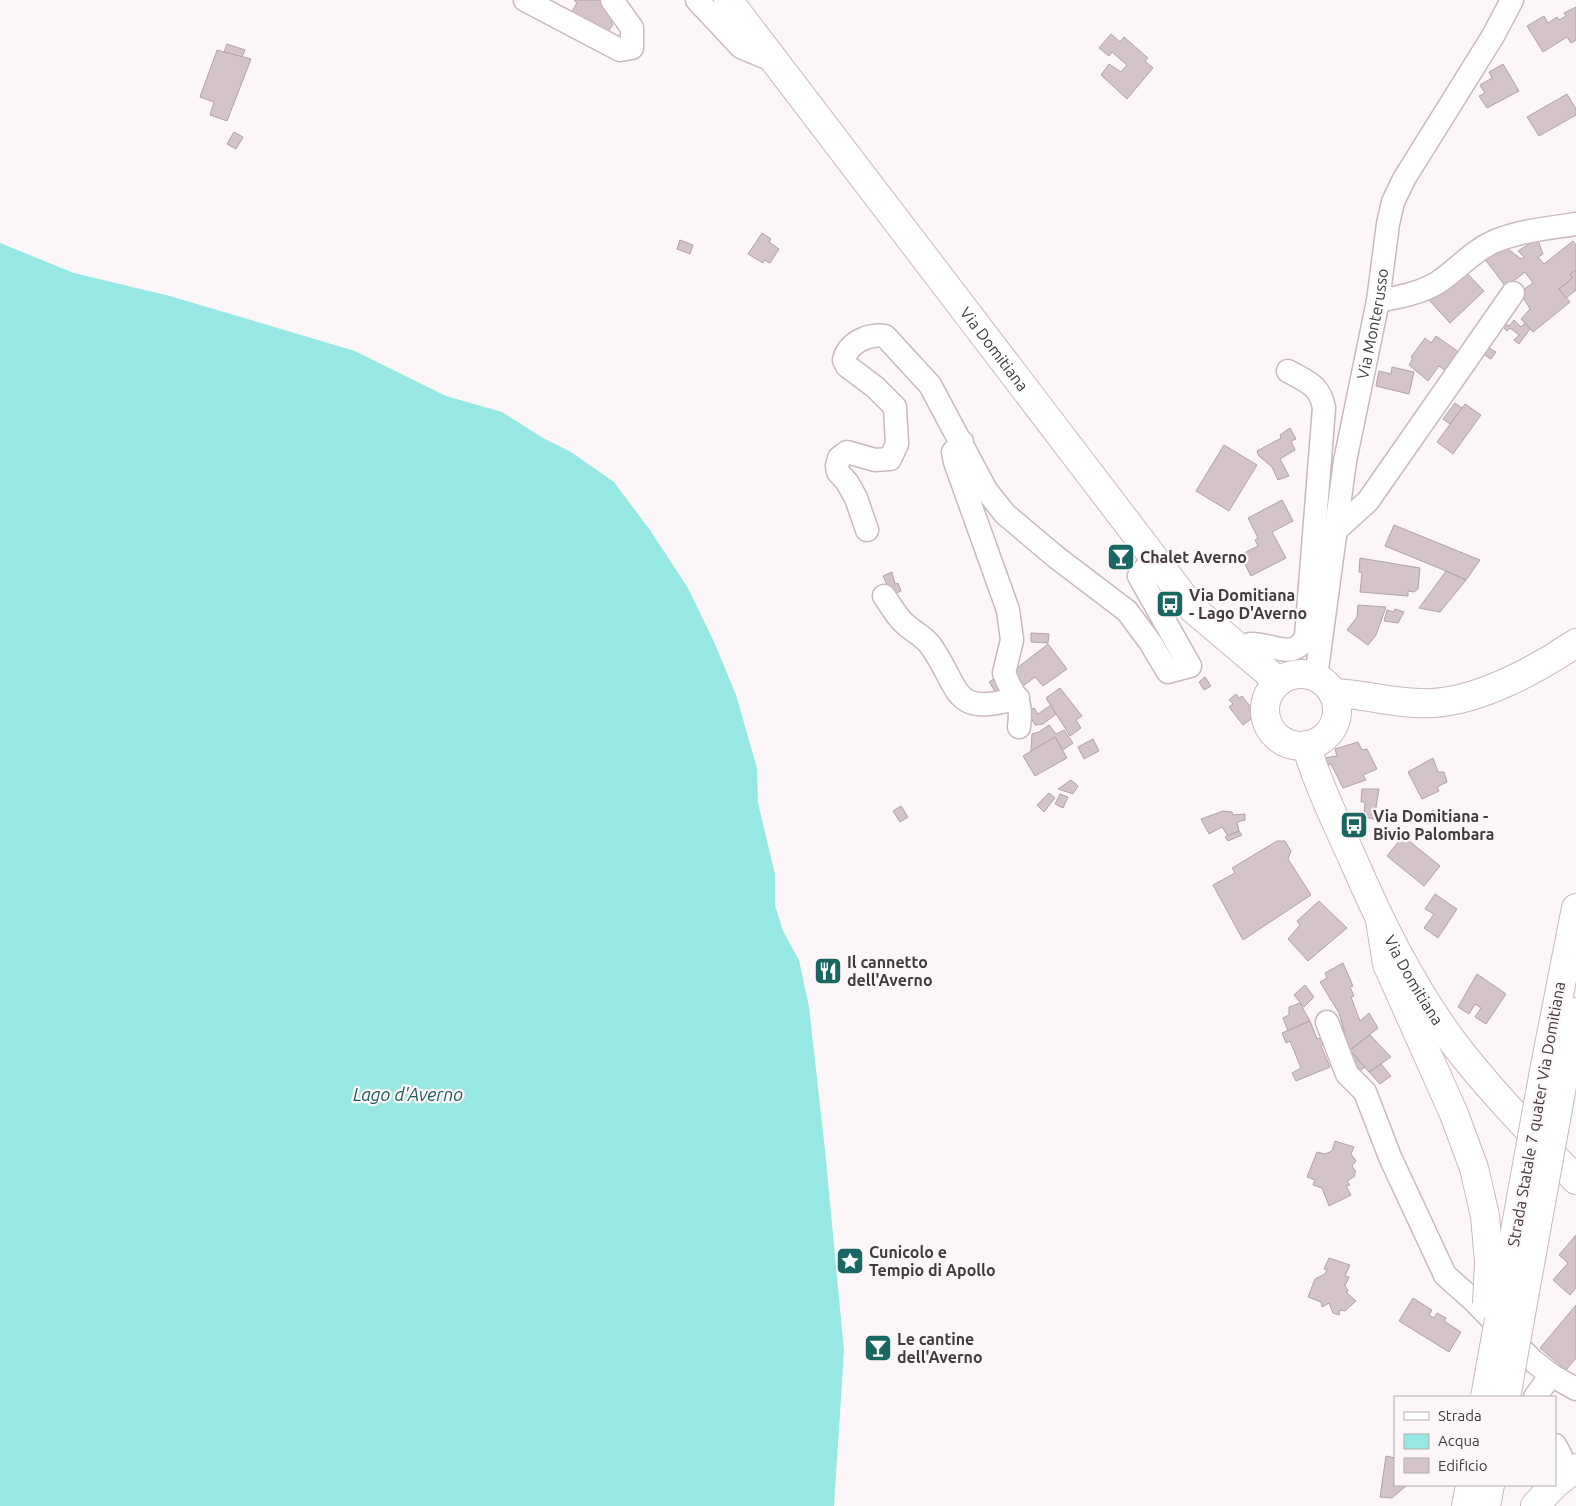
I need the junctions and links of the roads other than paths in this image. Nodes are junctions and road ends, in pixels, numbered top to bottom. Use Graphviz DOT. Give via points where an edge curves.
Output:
graph roads {
  1 [pos="525,0"];
  2 [pos="612,0"];
  3 [pos="697,0"];
  4 [pos="728,0"];
  5 [pos="1512,0"];
  6 [pos="774,61"];
  7 [pos="1576,224"];
  8 [pos="1513,293"];
  9 [pos="1378,302"];
  10 [pos="1288,370"];
  11 [pos="962,442"];
  12 [pos="866,530"];
  13 [pos="1336,530"];
  14 [pos="1154,558"];
  15 [pos="884,596"];
  16 [pos="1576,643"];
  17 [pos="1242,651"];
  18 [pos="1278,681"];
  19 [pos="1324,685"];
  20 [pos="1018,698"];
  21 [pos="1019,727"];
  22 [pos="1306,745"];
  23 [pos="1576,908"];
  24 [pos="1380,920"];
  25 [pos="1576,1012"];
  26 [pos="1328,1022"];
  27 [pos="1554,1073"];
  28 [pos="1576,1180"];
  29 [pos="1520,1264"];
  30 [pos="1491,1365"];
  31 [pos="1551,1375"];
  32 [pos="1576,1389"];
  33 [pos="1486,1396"];
  34 [pos="1506,1396"];
  35 [pos="1536,1396"];
  36 [pos="1564,1456"];
  37 [pos="1556,1482"];
  38 [pos="1470,1486"];
  39 [pos="1490,1486"];
  40 [pos="1554,1486"];
  41 [pos="1466,1506"];
  42 [pos="1486,1506"];
  43 [pos="1535,1506"];
  1 -- 2 [label="street" via="620,50 632,48 632,28"];
  3 -- 6 [label="street" via="741,47"];
  4 -- 6 [label="main road, Via Domitiana"];
  5 -- 9 [label="street, Via Monterusso" via="1393,202"];
  6 -- 14 [label="main road, Via Domitiana"];
  7 -- 9 [label="street" via="1493,242 1416,294"];
  8 -- 13 [label="street" via="1368,501"];
  9 -- 13 [label="street, Via Monterusso" via="1346,461"];
  10 -- 17 [label="street" via="1322,394 1324,408 1306,636 1302,645 1294,650 1250,644"];
  11 -- 12 [label="street" via="930,385 885,336 866,336 846,352 844,360 847,366 876,387 895,407 897,444 890,458 876,460 847,452 839,458 837,466 856,498"];
  11 -- 14 [label="street" via="986,490 1005,514 1127,611 1168,672 1190,666 1139,576"];
  11 -- 20 [label="street" via="953,452 1008,610 1012,640 1004,673"];
  13 -- 19 [label="street, Via Monterusso"];
  14 -- 17 [label="main road, Via Domitiana" via="1193,609"];
  15 -- 20 [label="street" via="901,621 930,645 957,694 966,703 977,705"];
  16 -- 19 [label="main road" via="1510,679 1448,702 1411,702"];
  17 -- 18 [label="main road, Via Domitiana"];
  18 -- 19 [label="main road" via="1296,674"];
  18 -- 22 [label="main road" via="1271,688 1264,705 1267,724 1279,739 1296,746"];
  19 -- 22 [label="main road" via="1337,712 1330,730 1315,743"];
  20 -- 21 [label="street" via="1021,709"];
  22 -- 24 [label="main road, Via Domitiana" via="1315,775"];
  23 -- 27 [label="main road, Strada Statale 7 quater Via Domitiana"];
  24 -- 28 [label="main road, Via Domitiana" via="1412,980 1454,1043"];
  24 -- 30 [label="main road, bridge" via="1387,964 1454,1114 1474,1168 1485,1216 1489,1262 1485,1342"];
  25 -- 27 [label="main road, Strada Statale 7 quater Via Domitiana"];
  26 -- 31 [label="street" via="1346,1074 1365,1092 1390,1157 1445,1275"];
  27 -- 29 [label="main road, Strada Statale 7 quater Via Domitiana, bridge"];
  29 -- 30 [label="main road, bridge"];
  29 -- 34 [label="main road, bridge"];
  30 -- 33 [label="main road, bridge"];
  31 -- 32 [label="street"];
  31 -- 35 [label="street"];
  36 -- 37 [label="main road"];
  38 -- 41 [label="main road"];
  39 -- 42 [label="main road"];
  40 -- 43 [label="main road"];
}
